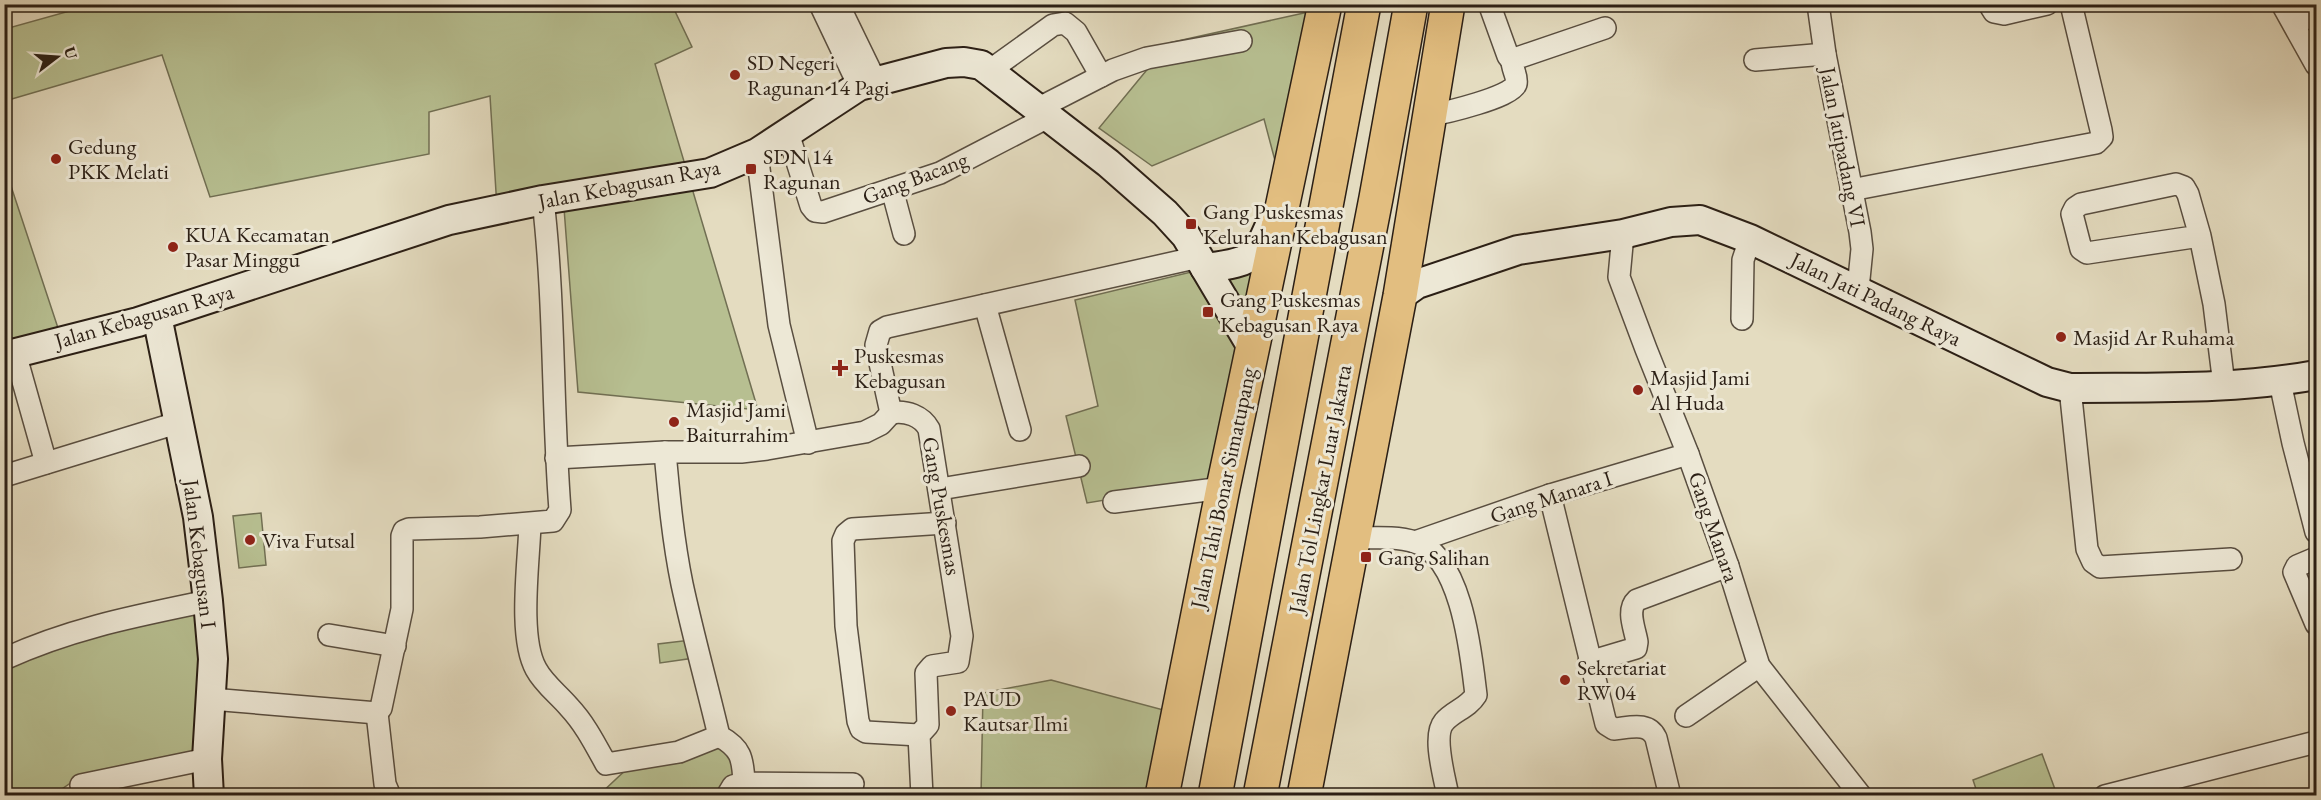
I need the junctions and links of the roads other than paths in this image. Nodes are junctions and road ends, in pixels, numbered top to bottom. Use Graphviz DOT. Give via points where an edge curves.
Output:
graph roads {
  1 [pos="820,4"];
  2 [pos="838,4"];
  3 [pos="1325,4"];
  4 [pos="1364,4"];
  5 [pos="1411,4"];
  6 [pos="1448,4"];
  7 [pos="1818,4"];
  8 [pos="1989,4"];
  9 [pos="2047,4"];
  10 [pos="2071,4"];
  11 [pos="2282,4"];
  12 [pos="1491,9"];
  13 [pos="2316,15"];
  14 [pos="2294,23"];
  15 [pos="1605,28"];
  16 [pos="1241,41"];
  17 [pos="1825,54"];
  18 [pos="1755,60"];
  19 [pos="1512,61"];
  20 [pos="2316,65"];
  21 [pos="989,71"];
  22 [pos="1101,76"];
  23 [pos="867,83"];
  24 [pos="1045,112"];
  25 [pos="1430,115"];
  26 [pos="788,133"];
  27 [pos="757,153"];
  28 [pos="892,189"];
  29 [pos="1851,190"];
  30 [pos="543,200"];
  31 [pos="1282,200"];
  32 [pos="904,234"];
  33 [pos="1623,234"];
  34 [pos="2200,236"];
  35 [pos="1750,239"];
  36 [pos="1405,260"];
  37 [pos="1202,263"];
  38 [pos="1439,278"];
  39 [pos="1858,289"];
  40 [pos="1400,297"];
  41 [pos="985,305"];
  42 [pos="158,316"];
  43 [pos="1742,319"];
  44 [pos="1252,347"];
  45 [pos="10,354"];
  46 [pos="2316,375"];
  47 [pos="2280,382"];
  48 [pos="2224,385"];
  49 [pos="2070,388"];
  50 [pos="891,413"];
  51 [pos="180,422"];
  52 [pos="1020,430"];
  53 [pos="808,443"];
  54 [pos="665,452"];
  55 [pos="1688,454"];
  56 [pos="556,458"];
  57 [pos="46,463"];
  58 [pos="1079,466"];
  59 [pos="4,476"];
  60 [pos="1222,488"];
  61 [pos="940,489"];
  62 [pos="1550,495"];
  63 [pos="1114,502"];
  64 [pos="945,523"];
  65 [pos="530,524"];
  66 [pos="2316,532"];
  67 [pos="1355,538"];
  68 [pos="1415,542"];
  69 [pos="2316,558"];
  70 [pos="2231,559"];
  71 [pos="1728,566"];
  72 [pos="207,601"];
  73 [pos="2316,624"];
  74 [pos="329,635"];
  75 [pos="395,646"];
  76 [pos="4,658"];
  77 [pos="1589,662"];
  78 [pos="1759,666"];
  79 [pos="211,699"];
  80 [pos="377,713"];
  81 [pos="1686,716"];
  82 [pos="919,735"];
  83 [pos="719,736"];
  84 [pos="2316,742"];
  85 [pos="207,759"];
  86 [pos="853,784"];
  87 [pos="81,785"];
  88 [pos="736,789"];
  89 [pos="2153,790"];
  90 [pos="209,795"];
  91 [pos="390,795"];
  92 [pos="922,795"];
  93 [pos="1162,795"];
  94 [pos="1215,795"];
  95 [pos="1260,795"];
  96 [pos="1304,795"];
  97 [pos="1448,795"];
  98 [pos="1670,795"];
  99 [pos="1861,795"];
  100 [pos="2105,795"];
  1 -- 23 [label="street"];
  2 -- 23 [label="street"];
  3 -- 31 [label="highway, Jalan Tahi Bonar Simatupang"];
  4 -- 94 [label="highway, Jalan Tol Lingkar Luar Jakarta"];
  5 -- 95 [label="highway, Jalan Tol Lingkar Luar Jakarta"];
  6 -- 25 [label="highway"];
  7 -- 17 [label="street, Jalan Jatipadang VI"];
  8 -- 9 [label="street" via="1994,12 2004,14"];
  10 -- 29 [label="street" via="2101,130 2102,137 2096,143"];
  11 -- 14 [label="street"];
  12 -- 19 [label="street"];
  13 -- 14 [label="street"];
  14 -- 20 [label="street"];
  15 -- 19 [label="street"];
  16 -- 22 [label="street, Gang Bacang" via="1147,58"];
  17 -- 18 [label="street"];
  17 -- 29 [label="street, Jalan Jatipadang VI"];
  19 -- 25 [label="street" via="1517,80 1512,90"];
  21 -- 22 [label="street" via="1053,25 1065,23 1076,32"];
  21 -- 23 [label="street, Jalan Kebagusan Raya" via="972,63 946,63"];
  21 -- 24 [label="street, Jalan Kebagusan Raya"];
  22 -- 24 [label="street, Gang Bacang"];
  23 -- 26 [label="street, Jalan Kebagusan Raya"];
  24 -- 28 [label="street, Gang Bacang" via="950,169"];
  24 -- 37 [label="street, Jalan Kebagusan Raya" via="1166,213"];
  25 -- 36 [label="highway"];
  26 -- 27 [label="street, Jalan Kebagusan Raya"];
  26 -- 28 [label="street, Gang Bacang" via="815,211 823,212"];
  27 -- 30 [label="street, Jalan Kebagusan Raya" via="710,173"];
  27 -- 53 [label="street" via="779,325"];
  28 -- 32 [label="street"];
  29 -- 39 [label="street, Jalan Jatipadang VI" via="1862,249"];
  30 -- 42 [label="street, Jalan Kebagusan Raya" via="415,229"];
  30 -- 56 [label="street"];
  31 -- 37 [label="street" via="1252,256"];
  31 -- 44 [label="highway, Jalan Tahi Bonar Simatupang"];
  33 -- 35 [label="street, Jalan Jati Padang Raya" via="1671,222 1700,220"];
  33 -- 38 [label="street, Jalan Jati Padang Raya" via="1518,250"];
  33 -- 55 [label="street, Gang Manara" via="1619,277"];
  34 -- 34 [label="street" via="2188,194 2176,184 2081,204 2072,214 2081,249 2087,253"];
  34 -- 48 [label="street" via="2214,304"];
  35 -- 39 [label="street, Jalan Jati Padang Raya"];
  35 -- 43 [label="street" via="1743,260"];
  36 -- 38 [label="street" via="1419,273"];
  36 -- 40 [label="highway"];
  37 -- 41 [label="street"];
  37 -- 44 [label="street, Jalan Kebagusan Raya"];
  38 -- 40 [label="street, Jalan Jati Padang Raya" via="1417,284"];
  39 -- 49 [label="street, Jalan Jati Padang Raya" via="2047,382"];
  40 -- 67 [label="highway"];
  41 -- 50 [label="street" via="880,331 876,345"];
  41 -- 52 [label="street"];
  42 -- 45 [label="street, Jalan Kebagusan Raya"];
  42 -- 51 [label="street, Jalan Kebagusan I"];
  44 -- 60 [label="highway, Jalan Tahi Bonar Simatupang"];
  45 -- 57 [label="street"];
  46 -- 47 [label="street, Jalan Jati Padang Raya"];
  47 -- 48 [label="street, Jalan Jati Padang Raya"];
  47 -- 66 [label="street"];
  48 -- 49 [label="street, Jalan Jati Padang Raya"];
  49 -- 70 [label="street" via="2087,549 2096,565"];
  50 -- 53 [label="street" via="874,429"];
  50 -- 61 [label="street, Gang Puskesmas" via="924,419"];
  51 -- 57 [label="street"];
  51 -- 72 [label="street, Jalan Kebagusan I" via="198,517"];
  53 -- 54 [label="street" via="741,452"];
  54 -- 56 [label="street"];
  54 -- 83 [label="street" via="682,583"];
  55 -- 62 [label="street, Gang Manara I"];
  55 -- 71 [label="street, Gang Manara"];
  56 -- 65 [label="street" via="560,510 553,521"];
  57 -- 59 [label="street"];
  58 -- 61 [label="street"];
  60 -- 63 [label="street"];
  60 -- 93 [label="highway, Jalan Tahi Bonar Simatupang"];
  61 -- 64 [label="street, Gang Puskesmas"];
  62 -- 68 [label="street, Gang Manara I"];
  62 -- 77 [label="street"];
  64 -- 82 [label="street, Gang Puskesmas" via="960,609 960,656 958,662 927,670 928,725"];
  64 -- 82 [label="street" via="852,529 843,541 846,626 861,729"];
  65 -- 75 [label="street" via="404,531 402,609"];
  65 -- 83 [label="street" via="526,622 534,667 579,718 606,764 679,752"];
  67 -- 68 [label="street"];
  67 -- 96 [label="highway"];
  68 -- 97 [label="street" via="1437,556 1448,575 1466,628 1474,674 1476,695 1472,702 1443,722 1440,730 1439,751"];
  69 -- 73 [label="street" via="2296,566 2294,572"];
  71 -- 77 [label="street" via="1637,600 1631,610 1636,648"];
  71 -- 78 [label="street, Gang Manara"];
  72 -- 76 [label="street" via="98,624"];
  72 -- 79 [label="street, Jalan Kebagusan I" via="213,659"];
  74 -- 75 [label="street"];
  75 -- 80 [label="street"];
  77 -- 98 [label="street" via="1607,727 1643,727 1654,734"];
  78 -- 81 [label="street"];
  78 -- 99 [label="street, Gang Manara"];
  79 -- 80 [label="street"];
  79 -- 85 [label="street, Jalan Kebagusan I"];
  80 -- 91 [label="street" via="385,784"];
  82 -- 92 [label="street, Gang Puskesmas"];
  83 -- 88 [label="street" via="738,749"];
  84 -- 89 [label="street"];
  85 -- 87 [label="street"];
  85 -- 90 [label="street, Jalan Kebagusan I"];
  86 -- 88 [label="street"];
  89 -- 100 [label="street"];
}
